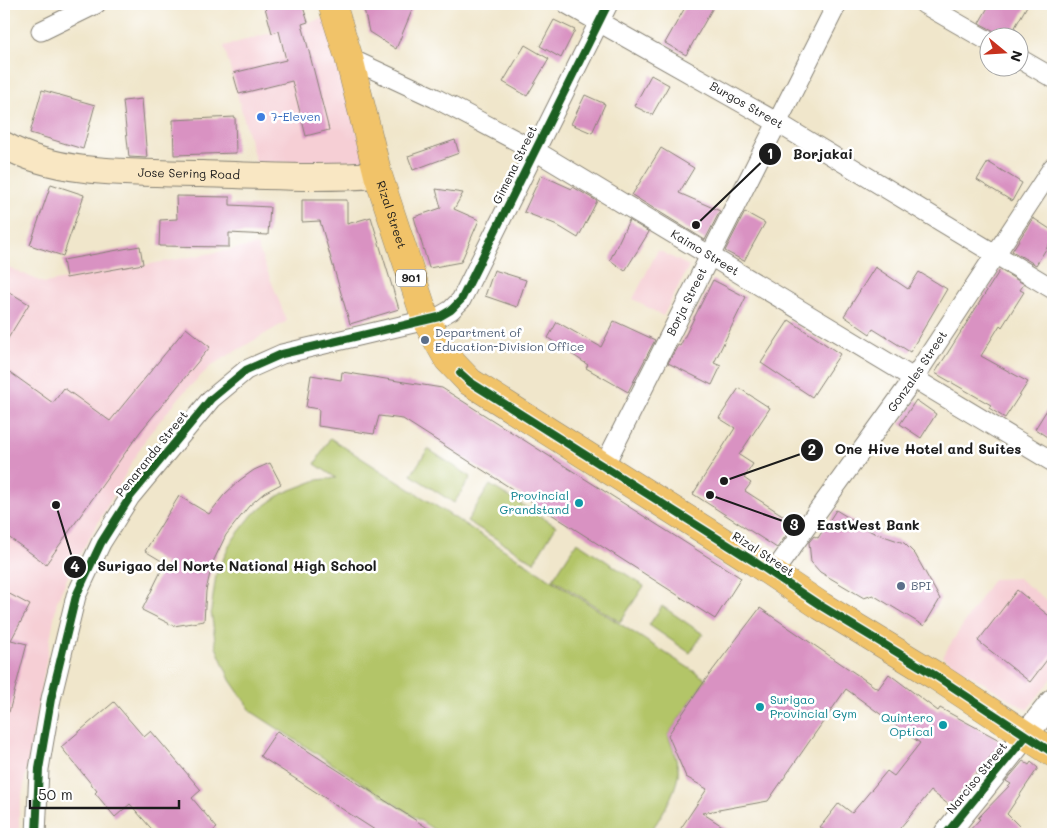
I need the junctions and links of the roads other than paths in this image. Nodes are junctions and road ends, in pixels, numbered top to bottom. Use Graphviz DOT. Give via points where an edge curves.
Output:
graph roads {
  1 [pos="96,4"];
  2 [pos="332,4"];
  3 [pos="566,4"];
  4 [pos="608,4"];
  5 [pos="837,4"];
  6 [pos="924,4"];
  7 [pos="599,23"];
  8 [pos="41,31"];
  9 [pos="980,36"];
  10 [pos="349,58"];
  11 [pos="1030,65"];
  12 [pos="1053,78"];
  13 [pos="778,123"];
  14 [pos="4,145"];
  15 [pos="534,150"];
  16 [pos="1053,167"];
  17 [pos="378,175"];
  18 [pos="994,254"];
  19 [pos="710,255"];
  20 [pos="1053,289"];
  21 [pos="426,320"];
  22 [pos="914,378"];
  23 [pos="1053,462"];
  24 [pos="604,466"];
  25 [pos="773,573"];
  26 [pos="1053,702"];
  27 [pos="1026,736"];
  28 [pos="1053,754"];
  29 [pos="36,834"];
  30 [pos="946,834"];
  1 -- 8 [label="street"];
  2 -- 10 [label="main road, Rizal Street / 901"];
  3 -- 7 [label="street, Burgos Street"];
  4 -- 7 [label="street, Gimena Street"];
  5 -- 13 [label="street, Borja Street"];
  6 -- 9 [label="street"];
  7 -- 13 [label="street, Burgos Street"];
  7 -- 15 [label="street, Gimena Street"];
  10 -- 15 [label="street, Kaimo Street" via="436,98"];
  10 -- 17 [label="main road, Rizal Street / 901"];
  11 -- 12 [label="street"];
  13 -- 18 [label="street, Burgos Street"];
  13 -- 19 [label="street, Borja Street"];
  14 -- 17 [label="main road, Jose Sering Road" via="39,160 98,171 329,178"];
  15 -- 19 [label="street, Kaimo Street"];
  15 -- 21 [label="street, Gimena Street" via="461,300 439,317"];
  16 -- 18 [label="street, Gonzales Street"];
  17 -- 21 [label="main road, Rizal Street / 901"];
  18 -- 20 [label="street, Burgos Street"];
  18 -- 22 [label="street, Gonzales Street"];
  19 -- 22 [label="street, Kaimo Street"];
  19 -- 24 [label="street, Borja Street"];
  21 -- 24 [label="main road, Rizal Street / 901" via="448,358 470,382"];
  21 -- 29 [label="street, Penaranda Street" via="282,354 246,370 211,399 130,497 101,543 76,596 51,699 39,769"];
  22 -- 23 [label="street, Kaimo Street"];
  22 -- 25 [label="street, Gonzales Street"];
  24 -- 25 [label="main road, Rizal Street / 901"];
  25 -- 27 [label="main road, Rizal Street / 901"];
  26 -- 27 [label="street, Narciso Street"];
  27 -- 28 [label="main road, Rizal Street / 901"];
  27 -- 30 [label="street, Narciso Street"];
}
